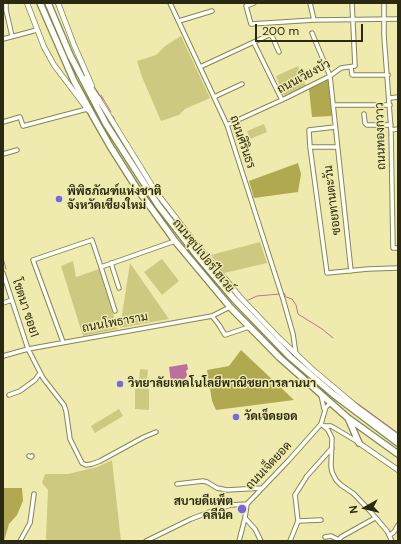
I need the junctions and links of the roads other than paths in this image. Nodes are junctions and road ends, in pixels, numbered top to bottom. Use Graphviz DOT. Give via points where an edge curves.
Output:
graph roads {
  1 [pos="6,3"];
  2 [pos="27,3"];
  3 [pos="40,3"];
  4 [pos="48,3"];
  5 [pos="58,3"];
  6 [pos="170,3"];
  7 [pos="254,3"];
  8 [pos="310,3"];
  9 [pos="352,3"];
  10 [pos="384,3"];
  11 [pos="212,11"];
  12 [pos="398,19"];
  13 [pos="314,20"];
  14 [pos="352,20"];
  15 [pos="384,20"];
  16 [pos="179,21"];
  17 [pos="37,30"];
  18 [pos="312,33"];
  19 [pos="12,36"];
  20 [pos="3,39"];
  21 [pos="254,43"];
  22 [pos="279,52"];
  23 [pos="70,55"];
  24 [pos="200,67"];
  25 [pos="351,67"];
  26 [pos="388,75"];
  27 [pos="330,76"];
  28 [pos="242,84"];
  29 [pos="214,97"];
  30 [pos="398,97"];
  31 [pos="390,98"];
  32 [pos="282,100"];
  33 [pos="99,101"];
  34 [pos="333,105"];
  35 [pos="390,105"];
  36 [pos="87,109"];
  37 [pos="364,114"];
  38 [pos="93,116"];
  39 [pos="3,122"];
  40 [pos="391,125"];
  41 [pos="227,126"];
  42 [pos="335,127"];
  43 [pos="398,129"];
  44 [pos="391,130"];
  45 [pos="310,147"];
  46 [pos="337,147"];
  47 [pos="17,150"];
  48 [pos="3,154"];
  49 [pos="175,241"];
  50 [pos="196,244"];
  51 [pos="398,248"];
  52 [pos="199,258"];
  53 [pos="111,263"];
  54 [pos="101,267"];
  55 [pos="397,268"];
  56 [pos="352,271"];
  57 [pos="3,273"];
  58 [pos="119,288"];
  59 [pos="12,300"];
  60 [pos="3,303"];
  61 [pos="230,306"];
  62 [pos="115,311"];
  63 [pos="212,316"];
  64 [pos="249,327"];
  65 [pos="63,342"];
  66 [pos="28,349"];
  67 [pos="296,355"];
  68 [pos="3,356"];
  69 [pos="40,373"];
  70 [pos="319,392"];
  71 [pos="9,395"];
  72 [pos="331,403"];
  73 [pos="324,412"];
  74 [pos="348,418"];
  75 [pos="323,425"];
  76 [pos="156,432"];
  77 [pos="398,437"];
  78 [pos="359,443"];
  79 [pos="398,443"];
  80 [pos="332,448"];
  81 [pos="398,454"];
  82 [pos="398,470"];
  83 [pos="177,484"];
  84 [pos="262,488"];
  85 [pos="34,494"];
  86 [pos="247,504"];
  87 [pos="246,518"];
  88 [pos="375,518"];
  89 [pos="321,520"];
  90 [pos="298,521"];
  91 [pos="398,524"];
  92 [pos="390,535"];
  93 [pos="325,537"];
  94 [pos="338,540"];
  95 [pos="20,541"];
  96 [pos="146,541"];
  97 [pos="240,541"];
  98 [pos="261,541"];
  99 [pos="290,541"];
  100 [pos="392,541"];
  1 -- 19 [label="street"];
  2 -- 17 [label="main road"];
  3 -- 38 [label="highway, ถนนซุปเปอร์ไฮเวย์" via="74,81"];
  4 -- 23 [label="highway, ถนนซุปเปอร์ไฮเวย์"];
  5 -- 33 [label="main road"];
  6 -- 16 [label="street, ถนนศิรินธร"];
  7 -- 13 [label="street" via="246,6 251,24"];
  8 -- 13 [label="street"];
  9 -- 14 [label="street"];
  10 -- 15 [label="street, ถนนทองกวาว"];
  11 -- 16 [label="street"];
  12 -- 15 [label="street"];
  13 -- 14 [label="street"];
  14 -- 15 [label="street"];
  14 -- 25 [label="street" via="356,65"];
  15 -- 26 [label="street, ถนนทองกวาว"];
  16 -- 24 [label="street, ถนนศิรินธร"];
  17 -- 19 [label="street"];
  17 -- 36 [label="main road" via="54,65"];
  18 -- 27 [label="street, ซอยทานตะวัน"];
  19 -- 20 [label="street"];
  21 -- 22 [label="street" via="270,35"];
  21 -- 24 [label="street"];
  21 -- 32 [label="street"];
  23 -- 33 [label="highway"];
  23 -- 52 [label="highway, ถนนซุปเปอร์ไฮเวย์" via="122,151 158,205"];
  24 -- 29 [label="street, ถนนศิรินธร"];
  25 -- 26 [label="street" via="352,75"];
  25 -- 27 [label="street, ถนนเวียงบัว" via="341,68"];
  26 -- 31 [label="street, ถนนทองกวาว"];
  27 -- 32 [label="street, ถนนเวียงบัว"];
  27 -- 34 [label="street, ซอยทานตะวัน"];
  28 -- 29 [label="street"];
  29 -- 41 [label="street, ถนนศิรินธร"];
  30 -- 31 [label="street"];
  31 -- 35 [label="street, ถนนทองกวาว"];
  32 -- 41 [label="street, ถนนเวียงบัว"];
  33 -- 50 [label="main road" via="156,192"];
  34 -- 35 [label="street"];
  34 -- 42 [label="street, ซอยทานตะวัน"];
  35 -- 40 [label="street, ถนนทองกวาว"];
  36 -- 38 [label="main road"];
  36 -- 39 [label="street" via="23,126 20,117"];
  37 -- 40 [label="street" via="367,125"];
  38 -- 49 [label="highway, ถนนซุปเปอร์ไฮเวย์" via="136,187"];
  40 -- 44 [label="street, ถนนทองกวาว"];
  41 -- 67 [label="street, ถนนศิรินธร" via="293,334"];
  42 -- 45 [label="street" via="309,130"];
  42 -- 46 [label="street, ซอยทานตะวัน"];
  43 -- 44 [label="street"];
  44 -- 51 [label="street, ถนนทองกวาว" via="393,248"];
  45 -- 46 [label="street"];
  45 -- 56 [label="street" via="327,273"];
  46 -- 56 [label="street, ซอยทานตะวัน"];
  47 -- 48 [label="street"];
  49 -- 53 [label="street"];
  49 -- 61 [label="highway, ถนนซุปเปอร์ไฮเวย์"];
  50 -- 52 [label="highway"];
  50 -- 67 [label="main road" via="240,297"];
  52 -- 79 [label="highway, ถนนซุปเปอร์ไฮเวย์" via="290,357 333,394"];
  53 -- 54 [label="street"];
  53 -- 58 [label="street"];
  54 -- 62 [label="street"];
  54 -- 65 [label="street" via="92,240 33,260"];
  55 -- 56 [label="street"];
  57 -- 59 [label="street, โชตนา ซอย1"];
  59 -- 60 [label="street"];
  59 -- 66 [label="street, โชตนา ซอย1"];
  61 -- 63 [label="street, ถนนโพธาราม"];
  61 -- 64 [label="highway, ถนนซุปเปอร์ไฮเวย์"];
  63 -- 64 [label="street" via="225,335"];
  63 -- 65 [label="street, ถนนโพธาราม"];
  64 -- 70 [label="highway, ถนนซุปเปอร์ไฮเวย์"];
  65 -- 66 [label="street, ถนนโพธาราม"];
  66 -- 68 [label="street, ถนนโพธาราม"];
  66 -- 69 [label="street, โชตนา ซอย1"];
  67 -- 77 [label="main road" via="348,400"];
  69 -- 71 [label="street" via="20,391"];
  69 -- 76 [label="street, โชตนา ซอย1" via="64,405 70,439 82,463 86,465 100,461"];
  70 -- 72 [label="highway, ถนนซุปเปอร์ไฮเวย์"];
  70 -- 73 [label="street, ถนนเจ็ดยอด"];
  72 -- 73 [label="street, ถนนเจ็ดยอด"];
  72 -- 74 [label="highway, ถนนซุปเปอร์ไฮเวย์"];
  73 -- 75 [label="street, ถนนเจ็ดยอด"];
  74 -- 78 [label="highway"];
  74 -- 81 [label="highway, ถนนซุปเปอร์ไฮเวย์"];
  75 -- 78 [label="street" via="331,426"];
  75 -- 80 [label="street" via="331,435"];
  75 -- 84 [label="street, ถนนเจ็ดยอด"];
  78 -- 82 [label="main road"];
  80 -- 88 [label="street" via="330,466 336,480 354,494"];
  80 -- 90 [label="street" via="295,494"];
  83 -- 84 [label="street" via="203,481 227,490"];
  84 -- 86 [label="street, ถนนเจ็ดยอด"];
  85 -- 95 [label="street" via="30,523"];
  86 -- 87 [label="street"];
  86 -- 96 [label="street, ถนนเจ็ดยอด" via="231,505 212,511"];
  87 -- 97 [label="street"];
  87 -- 98 [label="street"];
  88 -- 92 [label="street"];
  88 -- 94 [label="street"];
  89 -- 90 [label="street"];
  90 -- 99 [label="street"];
  91 -- 92 [label="street"];
  92 -- 100 [label="street"];
  93 -- 94 [label="street" via="331,536"];
}
